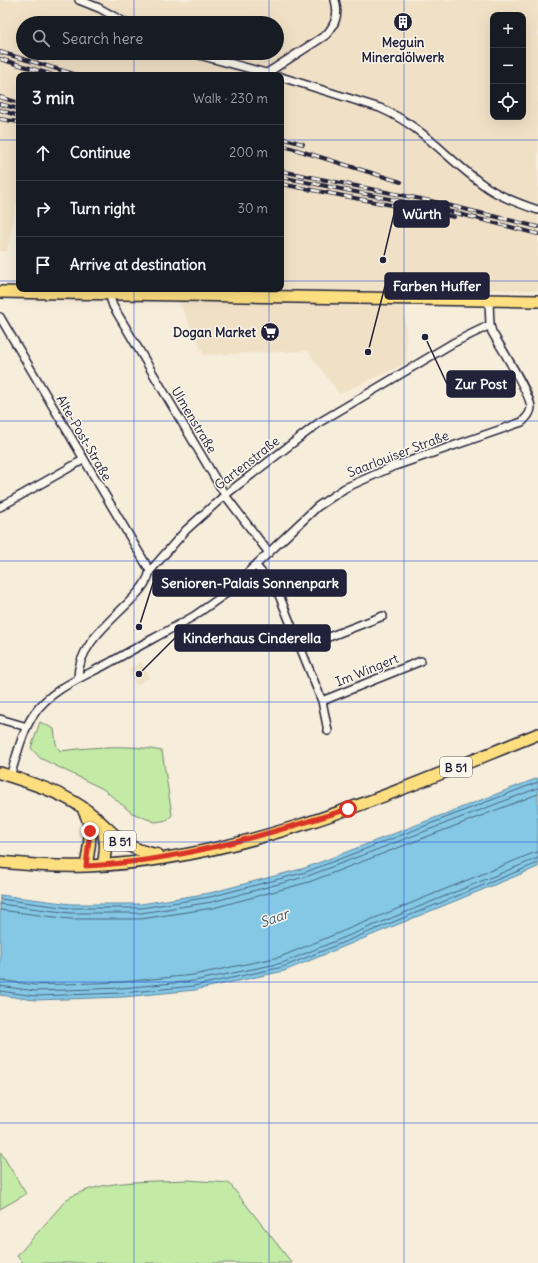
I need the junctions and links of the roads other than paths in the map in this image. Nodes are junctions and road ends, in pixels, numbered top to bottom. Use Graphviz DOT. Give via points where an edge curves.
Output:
graph roads {
  1 [pos="79,0"];
  2 [pos="335,0"];
  3 [pos="113,16"];
  4 [pos="218,60"];
  5 [pos="263,72"];
  6 [pos="273,72"];
  7 [pos="284,78"];
  8 [pos="538,210"];
  9 [pos="0,292"];
  10 [pos="16,292"];
  11 [pos="72,292"];
  12 [pos="109,294"];
  13 [pos="489,301"];
  14 [pos="536,302"];
  15 [pos="0,317"];
  16 [pos="490,325"];
  17 [pos="534,407"];
  18 [pos="83,460"];
  19 [pos="225,495"];
  20 [pos="0,507"];
  21 [pos="269,553"];
  22 [pos="256,566"];
  23 [pos="150,571"];
  24 [pos="383,616"];
  25 [pos="300,648"];
  26 [pos="421,661"];
  27 [pos="78,679"];
  28 [pos="322,701"];
  29 [pos="0,719"];
  30 [pos="27,727"];
  31 [pos="328,731"];
  32 [pos="538,734"];
  33 [pos="5,774"];
  34 [pos="82,807"];
  35 [pos="101,824"];
  36 [pos="169,857"];
  37 [pos="0,862"];
  38 [pos="103,865"];
  39 [pos="86,866"];
  1 -- 3 [label="street"];
  2 -- 6 [label="street" via="337,18 333,28"];
  4 -- 5 [label="street"];
  7 -- 8 [label="street" via="394,114 427,136 488,188 502,197"];
  9 -- 10 [label="main road"];
  11 -- 12 [label="main road"];
  12 -- 13 [label="main road"];
  12 -- 19 [label="street, Ulmenstraße" via="112,306"];
  13 -- 14 [label="main road"];
  13 -- 16 [label="street"];
  15 -- 18 [label="street, Alte-Post-Straße"];
  16 -- 17 [label="street"];
  16 -- 19 [label="street, Gartenstraße" via="452,343 320,422"];
  17 -- 21 [label="street, Saarlouiser Straße" via="522,422 392,467 345,488 317,507"];
  18 -- 20 [label="street"];
  18 -- 23 [label="street, Alte-Post-Straße"];
  19 -- 21 [label="street, Ulmenstraße"];
  19 -- 23 [label="street, Gartenstraße" via="186,530"];
  21 -- 22 [label="street, Saarlouiser Straße"];
  22 -- 25 [label="street" via="276,590"];
  22 -- 27 [label="street, Saarlouiser Straße" via="224,595 194,616"];
  23 -- 27 [label="street, Gartenstraße" via="137,594 90,643 81,658"];
  24 -- 25 [label="street"];
  25 -- 28 [label="street"];
  26 -- 28 [label="street, Im Wingert"];
  27 -- 30 [label="street, Saarlouiser Straße" via="43,703"];
  28 -- 31 [label="street"];
  29 -- 30 [label="street"];
  30 -- 33 [label="street, Saarlouiser Straße"];
  32 -- 36 [label="main road, B 51" via="348,809 254,838"];
  33 -- 34 [label="main road, B 51" via="51,790"];
  34 -- 35 [label="main road, B 51"];
  34 -- 39 [label="main road, B 51" via="90,831"];
  35 -- 36 [label="main road, B 51" via="129,847"];
  35 -- 38 [label="main road, B 51" via="106,835"];
  36 -- 38 [label="main road, B 51"];
  37 -- 39 [label="main road, B 51" via="41,866"];
  38 -- 39 [label="main road, B 51"];
}
